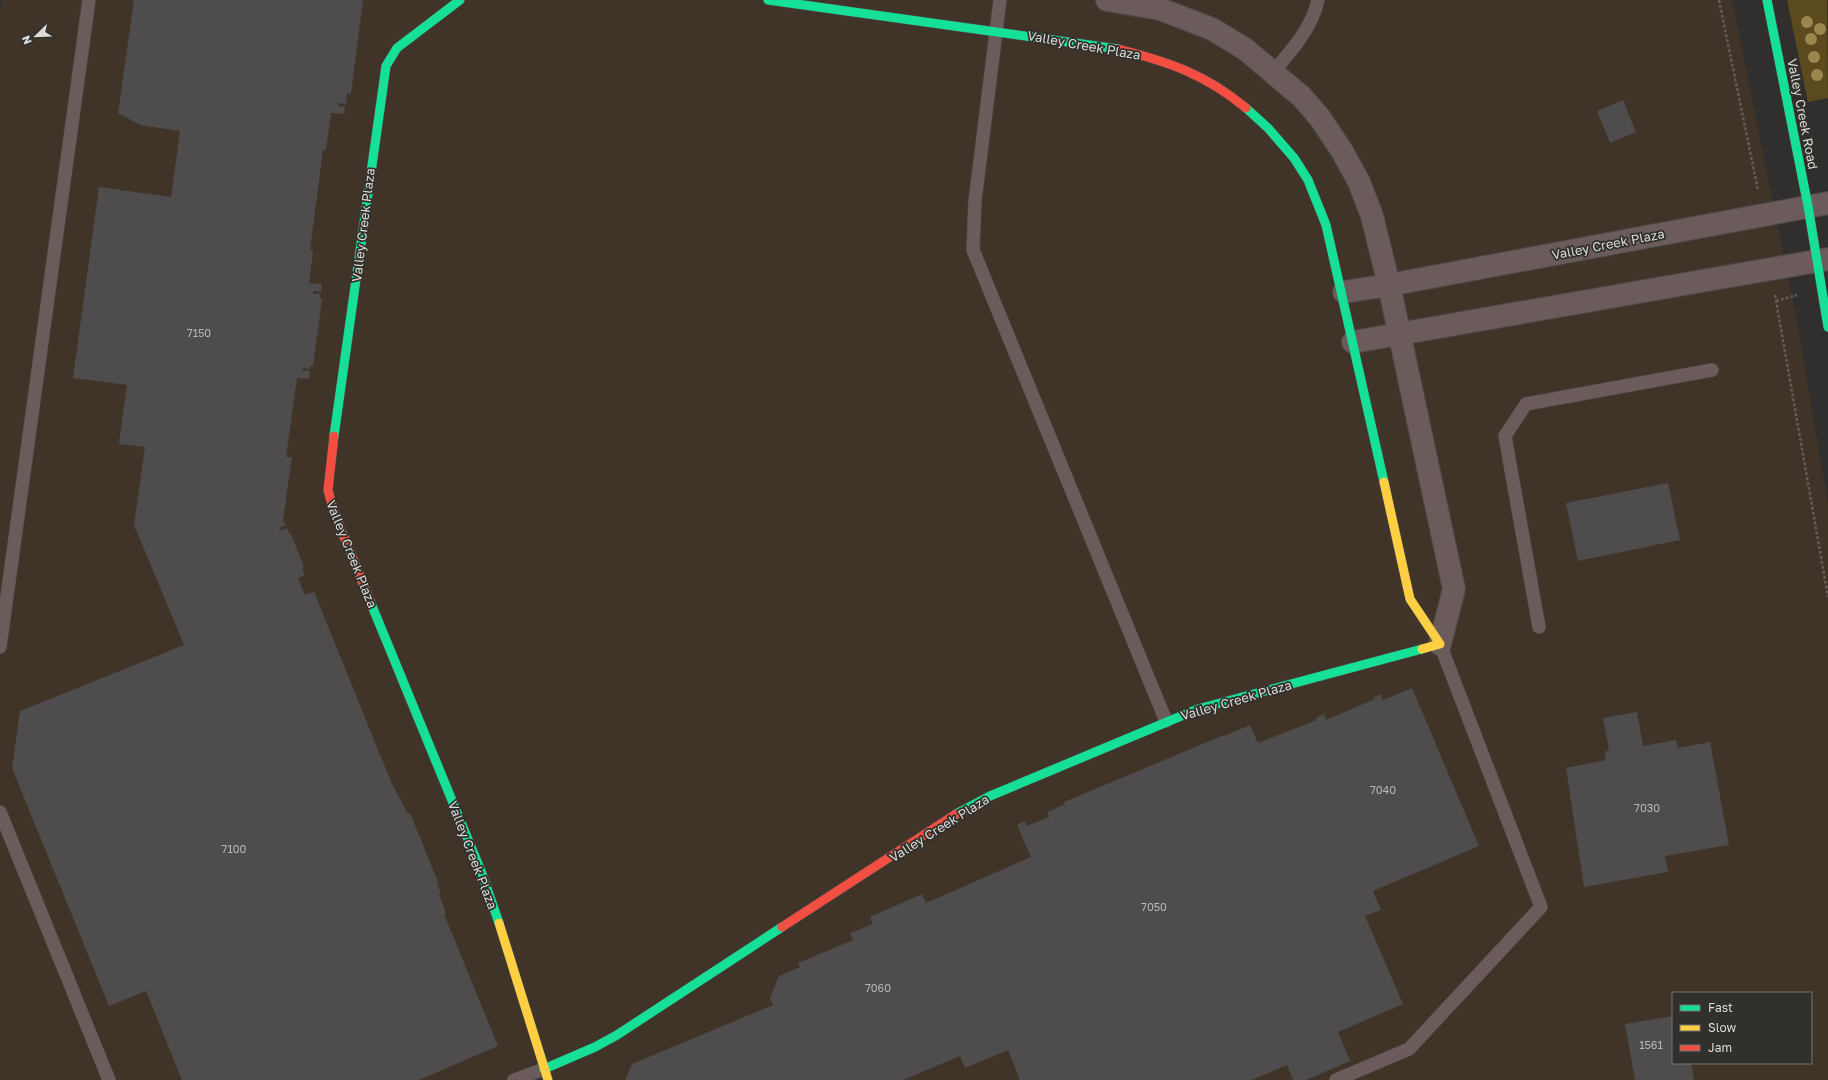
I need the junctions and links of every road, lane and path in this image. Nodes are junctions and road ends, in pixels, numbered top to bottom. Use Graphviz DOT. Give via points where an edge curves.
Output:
graph roads {
  1 [pos="89,0"];
  2 [pos="460,0"];
  3 [pos="768,0"];
  4 [pos="1000,0"];
  5 [pos="1107,0"];
  6 [pos="1318,0"];
  7 [pos="1719,0"];
  8 [pos="1767,0"];
  9 [pos="996,31"];
  10 [pos="1273,72"];
  11 [pos="1752,158"];
  12 [pos="1818,204"];
  13 [pos="1822,260"];
  14 [pos="1389,285"];
  15 [pos="1344,292"];
  16 [pos="1776,301"];
  17 [pos="1828,327"];
  18 [pos="1399,333"];
  19 [pos="1353,342"];
  20 [pos="1712,370"];
  21 [pos="1828,597"];
  22 [pos="1539,627"];
  23 [pos="1440,644"];
  24 [pos="0,647"];
  25 [pos="1166,721"];
  26 [pos="0,812"];
  27 [pos="546,1074"];
  28 [pos="109,1080"];
  29 [pos="514,1080"];
  30 [pos="1336,1080"];
  1 -- 24 [label="lane"];
  2 -- 27 [label="street, Valley Creek Plaza" via="397,48 386,66 328,472 328,490 334,512 483,877"];
  3 -- 9 [label="street, Valley Creek Plaza"];
  4 -- 9 [label="lane"];
  5 -- 10 [label="street" via="1160,9 1212,29 1245,49"];
  6 -- 10 [label="lane" via="1306,30"];
  7 -- 11 [label="path"];
  8 -- 12 [label="street, Valley Creek Road"];
  9 -- 15 [label="street, Valley Creek Plaza" via="1112,47 1154,57 1220,88 1249,110 1279,141 1304,173 1329,232"];
  9 -- 25 [label="lane" via="975,201 973,250"];
  10 -- 14 [label="street" via="1302,97 1320,118 1359,182 1372,216"];
  12 -- 13 [label="street, Valley Creek Road"];
  12 -- 14 [label="street, Valley Creek Plaza"];
  13 -- 17 [label="street, Valley Creek Road"];
  13 -- 18 [label="street"];
  14 -- 15 [label="street, Valley Creek Plaza"];
  14 -- 18 [label="street"];
  15 -- 19 [label="street, Valley Creek Plaza"];
  16 -- 21 [label="path"];
  18 -- 19 [label="street"];
  18 -- 23 [label="street" via="1454,589"];
  19 -- 23 [label="street, Valley Creek Plaza" via="1410,599"];
  20 -- 22 [label="lane" via="1526,404 1505,436"];
  23 -- 25 [label="street, Valley Creek Plaza" via="1198,708"];
  23 -- 30 [label="lane" via="1541,907 1409,1049"];
  25 -- 27 [label="street, Valley Creek Plaza" via="974,804 615,1036"];
  26 -- 28 [label="lane"];
  27 -- 29 [label="lane"];
}
